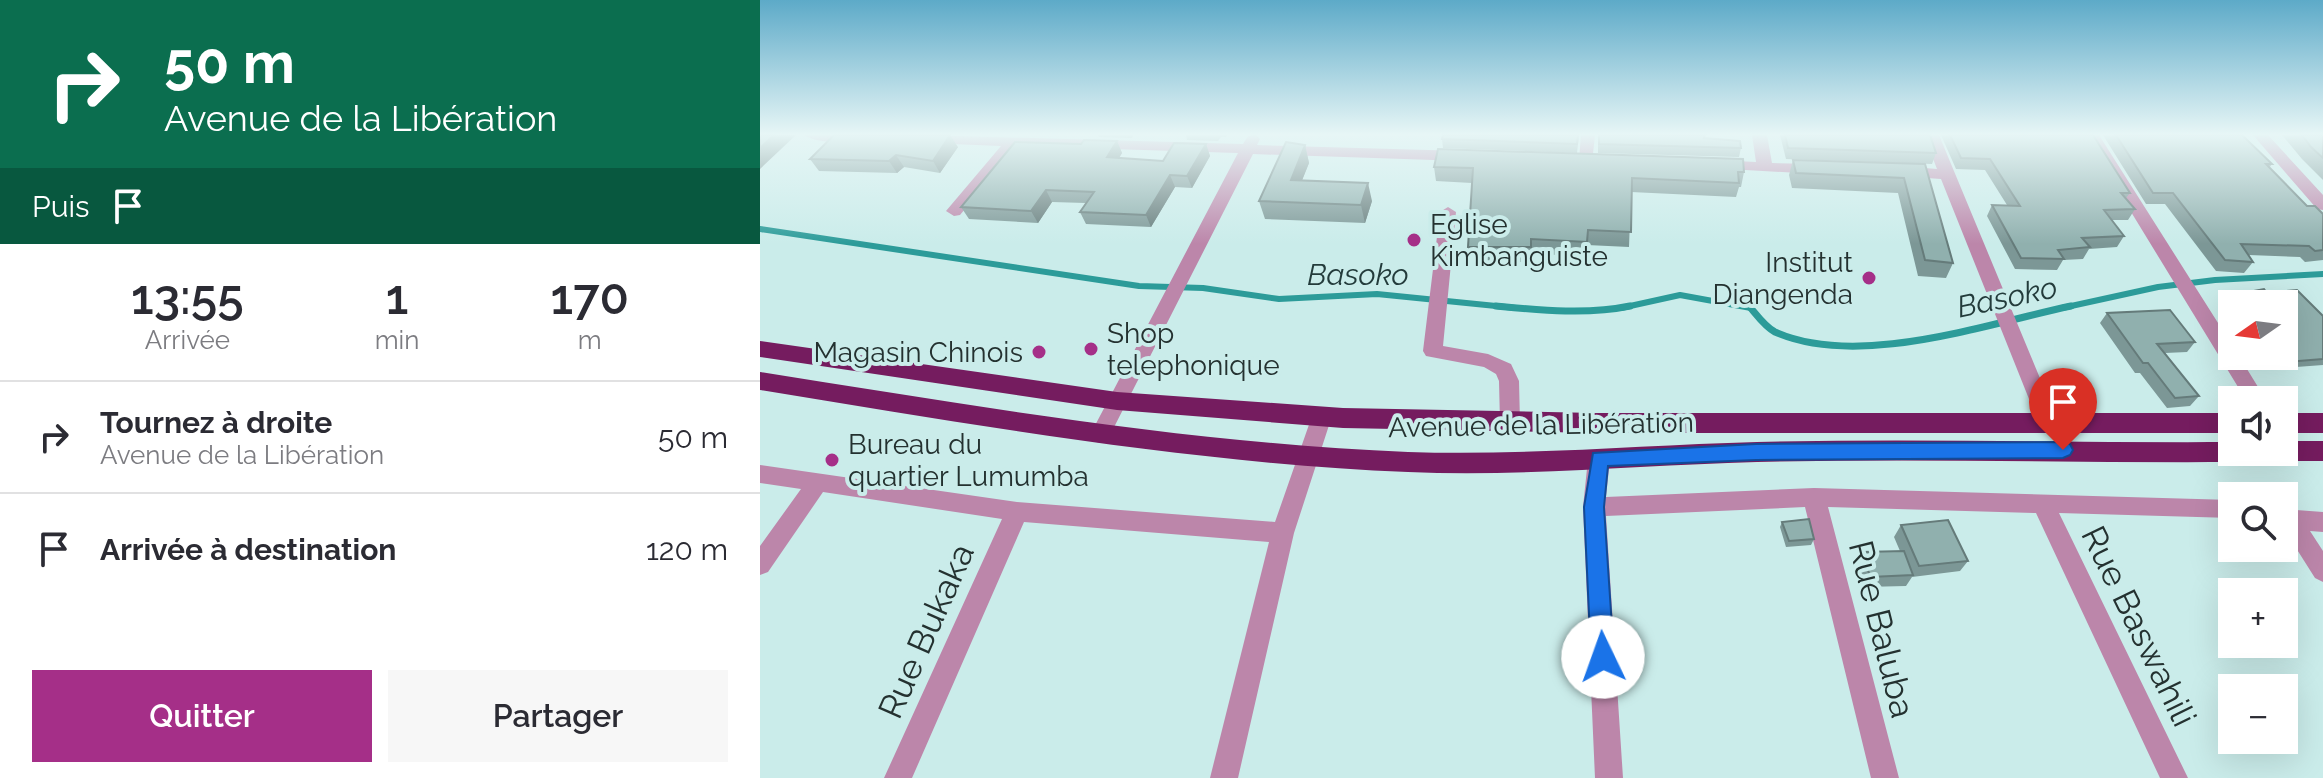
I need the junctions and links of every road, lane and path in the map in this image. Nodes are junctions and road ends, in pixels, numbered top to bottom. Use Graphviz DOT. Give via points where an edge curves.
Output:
graph roads {
  1 [pos="987,171"];
  2 [pos="1236,171"];
  3 [pos="1918,171"];
  4 [pos="1946,171"];
  5 [pos="2114,171"];
  6 [pos="2293,171"];
  7 [pos="1947,175"];
  8 [pos="2323,205"];
  9 [pos="954,211"];
  10 [pos="1448,212"];
  11 [pos="760,349"];
  12 [pos="760,381"];
  13 [pos="2247,386"];
  14 [pos="1117,401"];
  15 [pos="1322,416"];
  16 [pos="1510,423"];
  17 [pos="2218,423"];
  18 [pos="2298,423"];
  19 [pos="2323,423"];
  20 [pos="2049,424"];
  21 [pos="1100,435"];
  22 [pos="2298,451"];
  23 [pos="2323,451"];
  24 [pos="2218,452"];
  25 [pos="1307,454"];
  26 [pos="1599,459"];
  27 [pos="760,474"];
  28 [pos="818,482"];
  29 [pos="1814,497"];
  30 [pos="2043,503"];
  31 [pos="1594,507"];
  32 [pos="2218,509"];
  33 [pos="1017,512"];
  34 [pos="2298,521"];
  35 [pos="2323,522"];
  36 [pos="1283,533"];
  37 [pos="2298,536"];
  38 [pos="760,565"];
  39 [pos="2323,571"];
  40 [pos="898,778"];
  41 [pos="1224,778"];
  42 [pos="1609,778"];
  43 [pos="1885,778"];
  44 [pos="2174,778"];
  1 -- 9 [label="street"];
  2 -- 14 [label="street"];
  3 -- 7 [label="street"];
  4 -- 7 [label="street"];
  5 -- 13 [label="street"];
  6 -- 8 [label="street"];
  7 -- 20 [label="street"];
  10 -- 16 [label="street" via="1433,351 1504,369"];
  11 -- 14 [label="highway, Avenue de la Libération"];
  12 -- 21 [label="highway, Avenue de la Libération"];
  14 -- 15 [label="highway, Avenue de la Libération"];
  14 -- 21 [label="street"];
  15 -- 16 [label="highway, Avenue de la Libération"];
  15 -- 25 [label="street"];
  16 -- 20 [label="highway, Avenue de la Libération"];
  17 -- 20 [label="highway, Avenue de la Libération"];
  18 -- 19 [label="highway"];
  21 -- 25 [label="highway, Avenue de la Libération"];
  22 -- 23 [label="highway"];
  24 -- 26 [label="highway, Avenue de la Libération" via="1847,451"];
  25 -- 26 [label="highway, Avenue de la Libération" via="1406,462"];
  25 -- 36 [label="street"];
  26 -- 31 [label="street"];
  27 -- 28 [label="street"];
  28 -- 33 [label="street"];
  28 -- 38 [label="street"];
  29 -- 30 [label="street"];
  29 -- 31 [label="street"];
  29 -- 43 [label="street, Rue Baluba"];
  30 -- 32 [label="street"];
  30 -- 44 [label="street, Rue Baswahili"];
  31 -- 42 [label="street"];
  33 -- 36 [label="street"];
  33 -- 40 [label="street, Rue Bukaka"];
  34 -- 35 [label="street"];
  36 -- 41 [label="street"];
  37 -- 39 [label="street"];
}
